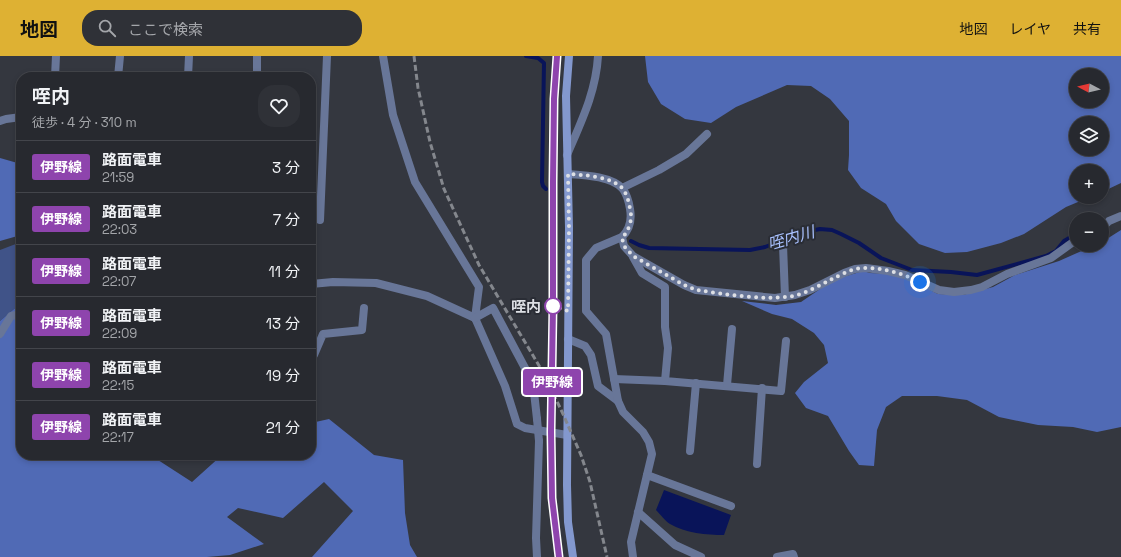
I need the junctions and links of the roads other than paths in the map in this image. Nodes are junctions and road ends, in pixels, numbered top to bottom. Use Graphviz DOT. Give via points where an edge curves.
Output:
graph roads {
  1 [pos="56,56"];
  2 [pos="120,56"];
  3 [pos="189,56"];
  4 [pos="257,56"];
  5 [pos="327,56"];
  6 [pos="383,56"];
  7 [pos="569,56"];
  8 [pos="598,56"];
  9 [pos="55,72"];
  10 [pos="118,72"];
  11 [pos="188,72"];
  12 [pos="257,72"];
  13 [pos="16,118"];
  14 [pos="0,121"];
  15 [pos="707,134"];
  16 [pos="567,155"];
  17 [pos="568,174"];
  18 [pos="622,188"];
  19 [pos="1121,216"];
  20 [pos="320,220"];
  21 [pos="1109,221"];
  22 [pos="622,238"];
  23 [pos="783,244"];
  24 [pos="1069,245"];
  25 [pos="633,256"];
  26 [pos="316,284"];
  27 [pos="785,297"];
  28 [pos="364,308"];
  29 [pos="16,315"];
  30 [pos="475,318"];
  31 [pos="732,330"];
  32 [pos="0,334"];
  33 [pos="568,339"];
  34 [pos="786,341"];
  35 [pos="316,350"];
  36 [pos="614,379"];
  37 [pos="665,381"];
  38 [pos="696,383"];
  39 [pos="727,385"];
  40 [pos="762,388"];
  41 [pos="618,401"];
  42 [pos="567,435"];
  43 [pos="690,451"];
  44 [pos="757,464"];
  45 [pos="647,475"];
  46 [pos="732,506"];
  47 [pos="638,512"];
  48 [pos="538,557"];
  49 [pos="573,557"];
  50 [pos="633,557"];
  51 [pos="701,557"];
  52 [pos="777,557"];
  53 [pos="794,557"];
  1 -- 9 [label="street"];
  2 -- 10 [label="street"];
  3 -- 11 [label="street"];
  4 -- 12 [label="street"];
  5 -- 20 [label="street"];
  6 -- 30 [label="street" via="393,115 415,182 479,287"];
  7 -- 16 [label="main road" via="566,96"];
  8 -- 16 [label="street" via="590,102"];
  13 -- 14 [label="street"];
  15 -- 18 [label="street" via="686,154"];
  16 -- 17 [label="main road"];
  17 -- 18 [label="street" via="594,176"];
  17 -- 33 [label="main road"];
  18 -- 22 [label="street" via="628,199 631,214 627,232"];
  19 -- 21 [label="street"];
  22 -- 25 [label="street" via="624,246"];
  22 -- 36 [label="street" via="596,248 586,260 586,311 606,334"];
  23 -- 27 [label="street"];
  24 -- 27 [label="street" via="1051,258 971,290 939,290 905,275 866,268 855,269 810,290"];
  25 -- 27 [label="street" via="696,290"];
  25 -- 37 [label="street" via="642,272 665,287 668,348"];
  26 -- 30 [label="street" via="376,283 427,296"];
  28 -- 35 [label="street" via="362,330 323,334"];
  29 -- 32 [label="street" via="11,316"];
  30 -- 42 [label="street" via="505,386 518,424 525,428"];
  30 -- 48 [label="street, bridge" via="492,308 533,383 539,441 536,538"];
  31 -- 39 [label="street"];
  33 -- 41 [label="street" via="585,346 592,355 598,386"];
  33 -- 42 [label="main road"];
  34 -- 40 [label="street" via="781,391"];
  36 -- 37 [label="street"];
  36 -- 41 [label="street"];
  37 -- 38 [label="street"];
  38 -- 39 [label="street"];
  38 -- 43 [label="street"];
  39 -- 40 [label="street"];
  40 -- 44 [label="street"];
  41 -- 45 [label="street" via="623,412 643,432 649,442 652,454"];
  42 -- 49 [label="main road" via="568,522"];
  45 -- 46 [label="street"];
  45 -- 47 [label="street"];
  47 -- 50 [label="street" via="631,542"];
  47 -- 51 [label="street" via="675,545"];
  52 -- 53 [label="street" via="793,554"];
}
